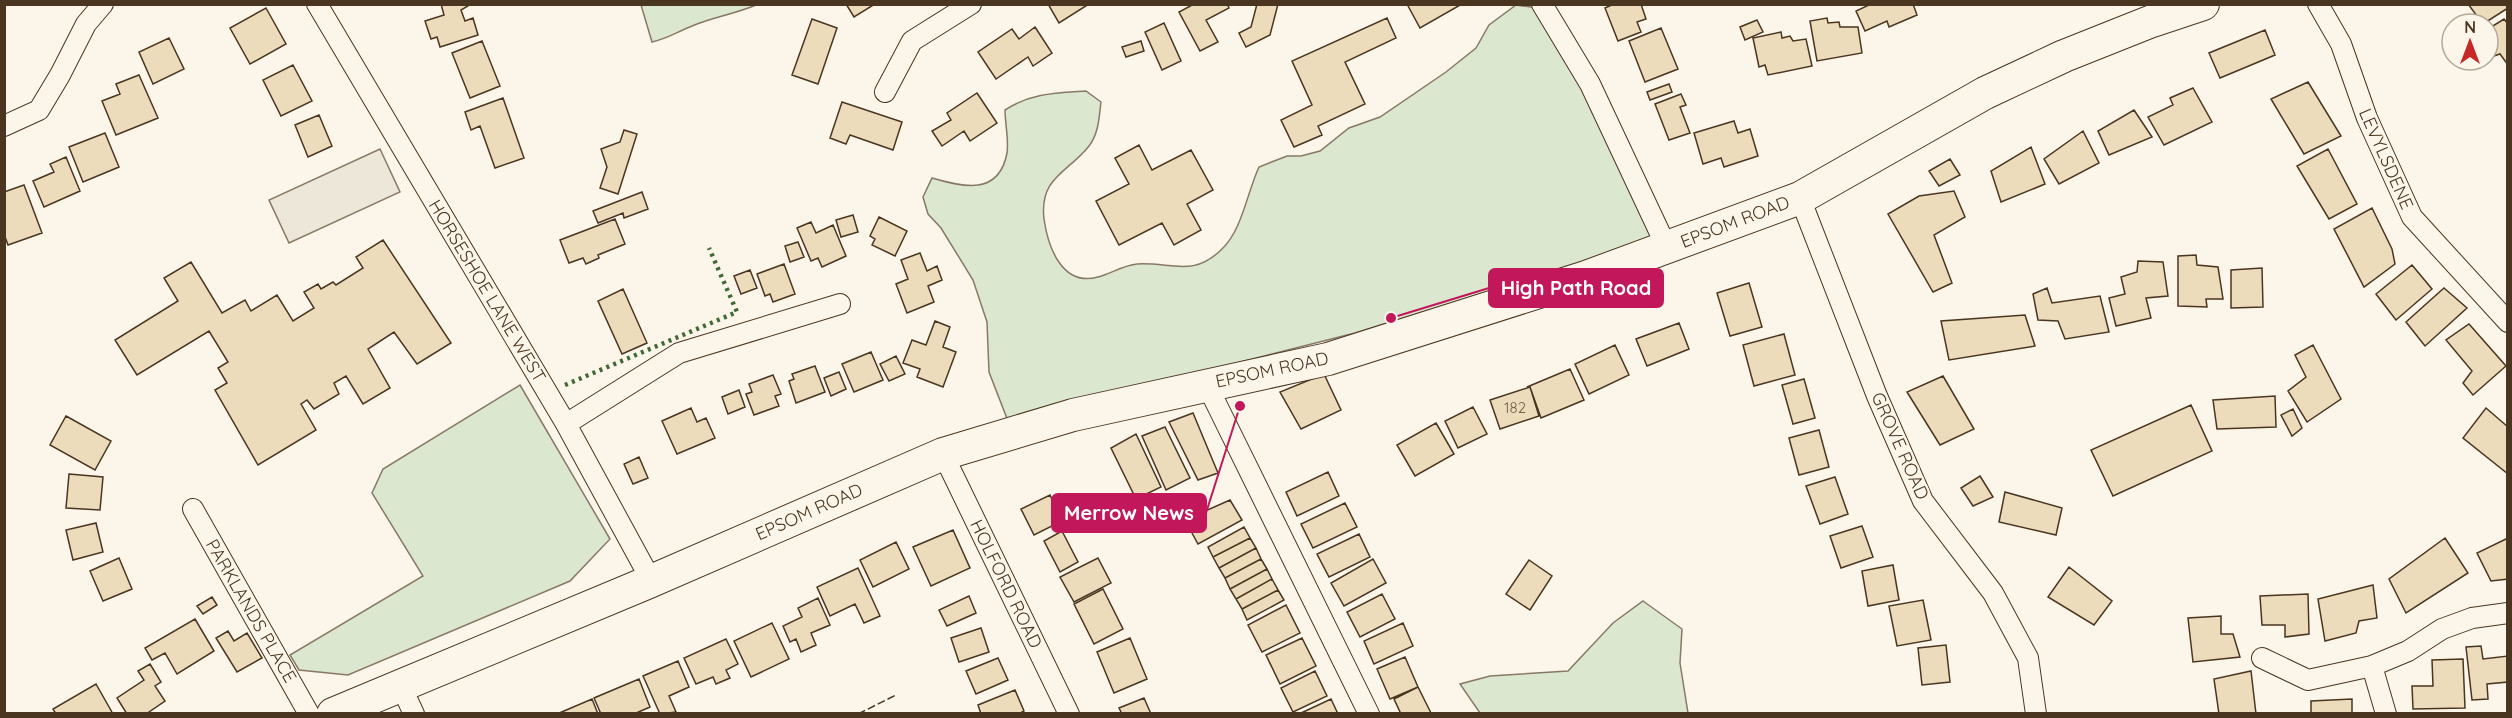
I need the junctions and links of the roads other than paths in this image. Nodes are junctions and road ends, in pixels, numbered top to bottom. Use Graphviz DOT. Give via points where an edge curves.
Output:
graph roads {
  1 [pos="103,4"];
  2 [pos="317,4"];
  3 [pos="971,4"];
  4 [pos="1542,4"];
  5 [pos="2203,4"];
  6 [pos="2318,4"];
  7 [pos="885,92"];
  8 [pos="4,126"];
  9 [pos="1800,198"];
  10 [pos="1667,248"];
  11 [pos="840,304"];
  12 [pos="2508,322"];
  13 [pos="1207,385"];
  14 [pos="566,424"];
  15 [pos="943,454"];
  16 [pos="193,509"];
  17 [pos="649,582"];
  18 [pos="2508,613"];
  19 [pos="2262,658"];
  20 [pos="2372,666"];
  21 [pos="400,684"];
  22 [pos="309,714"];
  23 [pos="333,714"];
  24 [pos="414,714"];
  25 [pos="1069,714"];
  26 [pos="1369,714"];
  27 [pos="2036,714"];
  28 [pos="2386,714"];
  1 -- 8 [label="street" via="86,24 39,110"];
  2 -- 14 [label="street, HORSESHOE LANE WEST"];
  3 -- 7 [label="street" via="912,41"];
  4 -- 10 [label="street" via="1590,84"];
  5 -- 9 [label="main road, EPSOM ROAD" via="2075,52 1985,93"];
  6 -- 12 [label="street, LEVYLSDENE" via="2342,44 2367,118 2412,218"];
  9 -- 10 [label="main road, EPSOM ROAD"];
  9 -- 27 [label="street, GROVE ROAD" via="1877,396 1923,501 1993,593 2028,658"];
  10 -- 13 [label="main road, EPSOM ROAD" via="1328,359"];
  11 -- 14 [label="street" via="679,353"];
  13 -- 15 [label="main road, EPSOM ROAD" via="1073,415"];
  13 -- 26 [label="street"];
  14 -- 17 [label="street, HORSESHOE LANE WEST"];
  15 -- 17 [label="main road, EPSOM ROAD"];
  15 -- 25 [label="street, HOLFORD ROAD"];
  16 -- 22 [label="street, PARKLANDS PLACE"];
  17 -- 21 [label="main road, EPSOM ROAD"];
  18 -- 20 [label="street" via="2472,618 2442,628 2408,651"];
  19 -- 20 [label="street" via="2308,680"];
  20 -- 28 [label="street"];
  21 -- 23 [label="main road, EPSOM ROAD"];
  21 -- 24 [label="street"];
}
